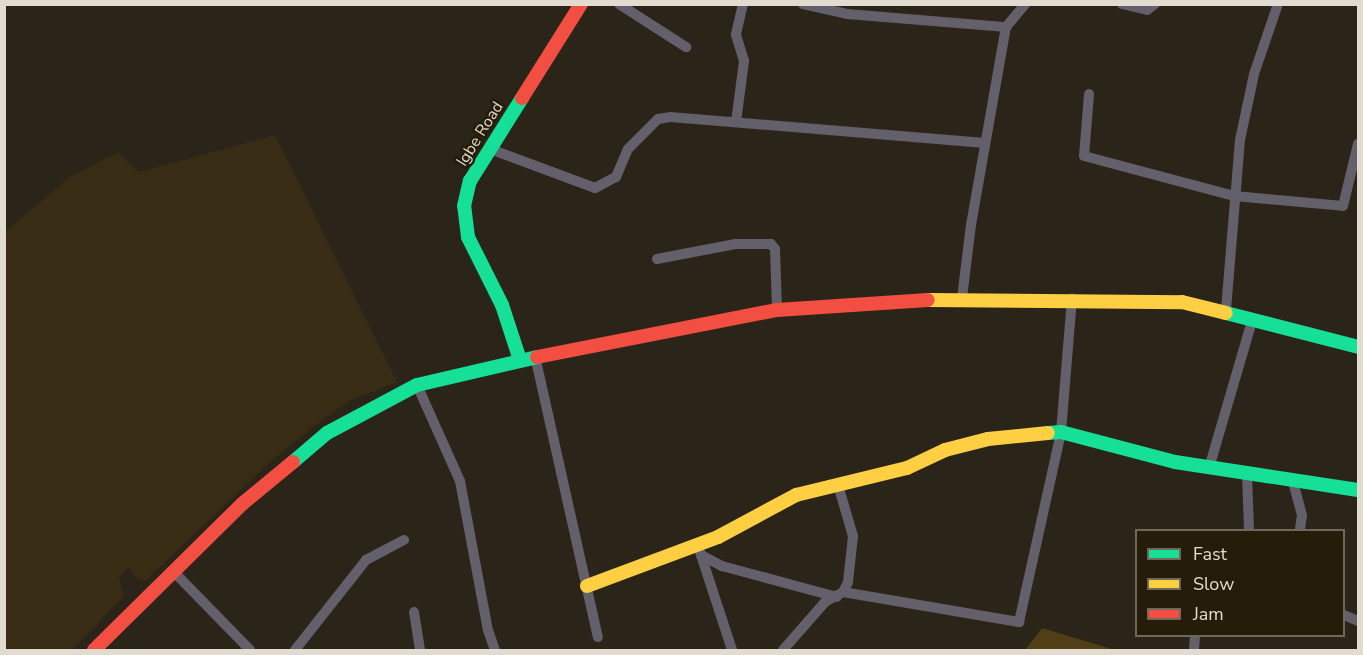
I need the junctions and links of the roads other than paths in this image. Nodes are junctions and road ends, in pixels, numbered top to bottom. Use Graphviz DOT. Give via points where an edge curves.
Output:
graph roads {
  1 [pos="581,4"];
  2 [pos="619,4"];
  3 [pos="743,4"];
  4 [pos="802,4"];
  5 [pos="1025,4"];
  6 [pos="1122,4"];
  7 [pos="1155,4"];
  8 [pos="1278,4"];
  9 [pos="1006,27"];
  10 [pos="686,47"];
  11 [pos="1089,94"];
  12 [pos="736,122"];
  13 [pos="985,143"];
  14 [pos="1359,144"];
  15 [pos="490,148"];
  16 [pos="1234,196"];
  17 [pos="657,259"];
  18 [pos="963,298"];
  19 [pos="1072,298"];
  20 [pos="777,310"];
  21 [pos="1226,310"];
  22 [pos="1253,318"];
  23 [pos="1359,347"];
  24 [pos="535,356"];
  25 [pos="520,360"];
  26 [pos="417,385"];
  27 [pos="1061,432"];
  28 [pos="1209,468"];
  29 [pos="1247,475"];
  30 [pos="1292,478"];
  31 [pos="838,485"];
  32 [pos="1359,490"];
  33 [pos="1249,529"];
  34 [pos="1300,529"];
  35 [pos="404,540"];
  36 [pos="699,551"];
  37 [pos="173,570"];
  38 [pos="588,586"];
  39 [pos="840,595"];
  40 [pos="414,612"];
  41 [pos="1345,615"];
  42 [pos="1359,621"];
  43 [pos="598,637"];
  44 [pos="783,650"];
  45 [pos="94,651"];
  46 [pos="250,651"];
  47 [pos="295,651"];
  48 [pos="420,651"];
  49 [pos="495,651"];
  50 [pos="732,651"];
  1 -- 15 [label="main road, Igbe Road"];
  2 -- 10 [label="street"];
  3 -- 12 [label="street" via="736,34 744,61"];
  4 -- 9 [label="street" via="847,14"];
  5 -- 9 [label="street"];
  6 -- 7 [label="street" via="1147,10"];
  8 -- 16 [label="street" via="1254,74 1240,140"];
  9 -- 13 [label="street"];
  11 -- 16 [label="street" via="1084,156"];
  12 -- 13 [label="street"];
  12 -- 15 [label="street" via="658,119 628,149 616,177 595,188"];
  13 -- 18 [label="street"];
  14 -- 16 [label="street" via="1343,206"];
  15 -- 25 [label="main road, Igbe Road" via="470,180 464,222 502,305"];
  16 -- 21 [label="street"];
  17 -- 20 [label="street" via="725,246 771,244 775,249"];
  18 -- 19 [label="main road"];
  18 -- 20 [label="main road"];
  19 -- 21 [label="main road" via="1182,302"];
  19 -- 27 [label="street"];
  20 -- 24 [label="main road"];
  21 -- 22 [label="main road"];
  22 -- 23 [label="main road"];
  22 -- 28 [label="street"];
  24 -- 25 [label="main road"];
  24 -- 38 [label="street"];
  25 -- 26 [label="main road"];
  26 -- 37 [label="main road" via="352,417 313,442"];
  26 -- 49 [label="street" via="460,481"];
  27 -- 28 [label="main road"];
  27 -- 31 [label="main road" via="968,443 907,468"];
  27 -- 39 [label="street" via="1019,622"];
  28 -- 29 [label="main road"];
  29 -- 30 [label="main road"];
  29 -- 33 [label="street"];
  30 -- 32 [label="main road"];
  30 -- 34 [label="street" via="1302,515"];
  31 -- 36 [label="main road" via="796,495"];
  31 -- 39 [label="street" via="854,553"];
  35 -- 47 [label="street" via="366,560"];
  36 -- 38 [label="main road"];
  36 -- 39 [label="street" via="722,566"];
  36 -- 50 [label="street"];
  37 -- 45 [label="main road"];
  37 -- 46 [label="street"];
  38 -- 43 [label="street"];
  39 -- 44 [label="street" via="825,602"];
  40 -- 48 [label="street"];
  41 -- 42 [label="street"];
}
